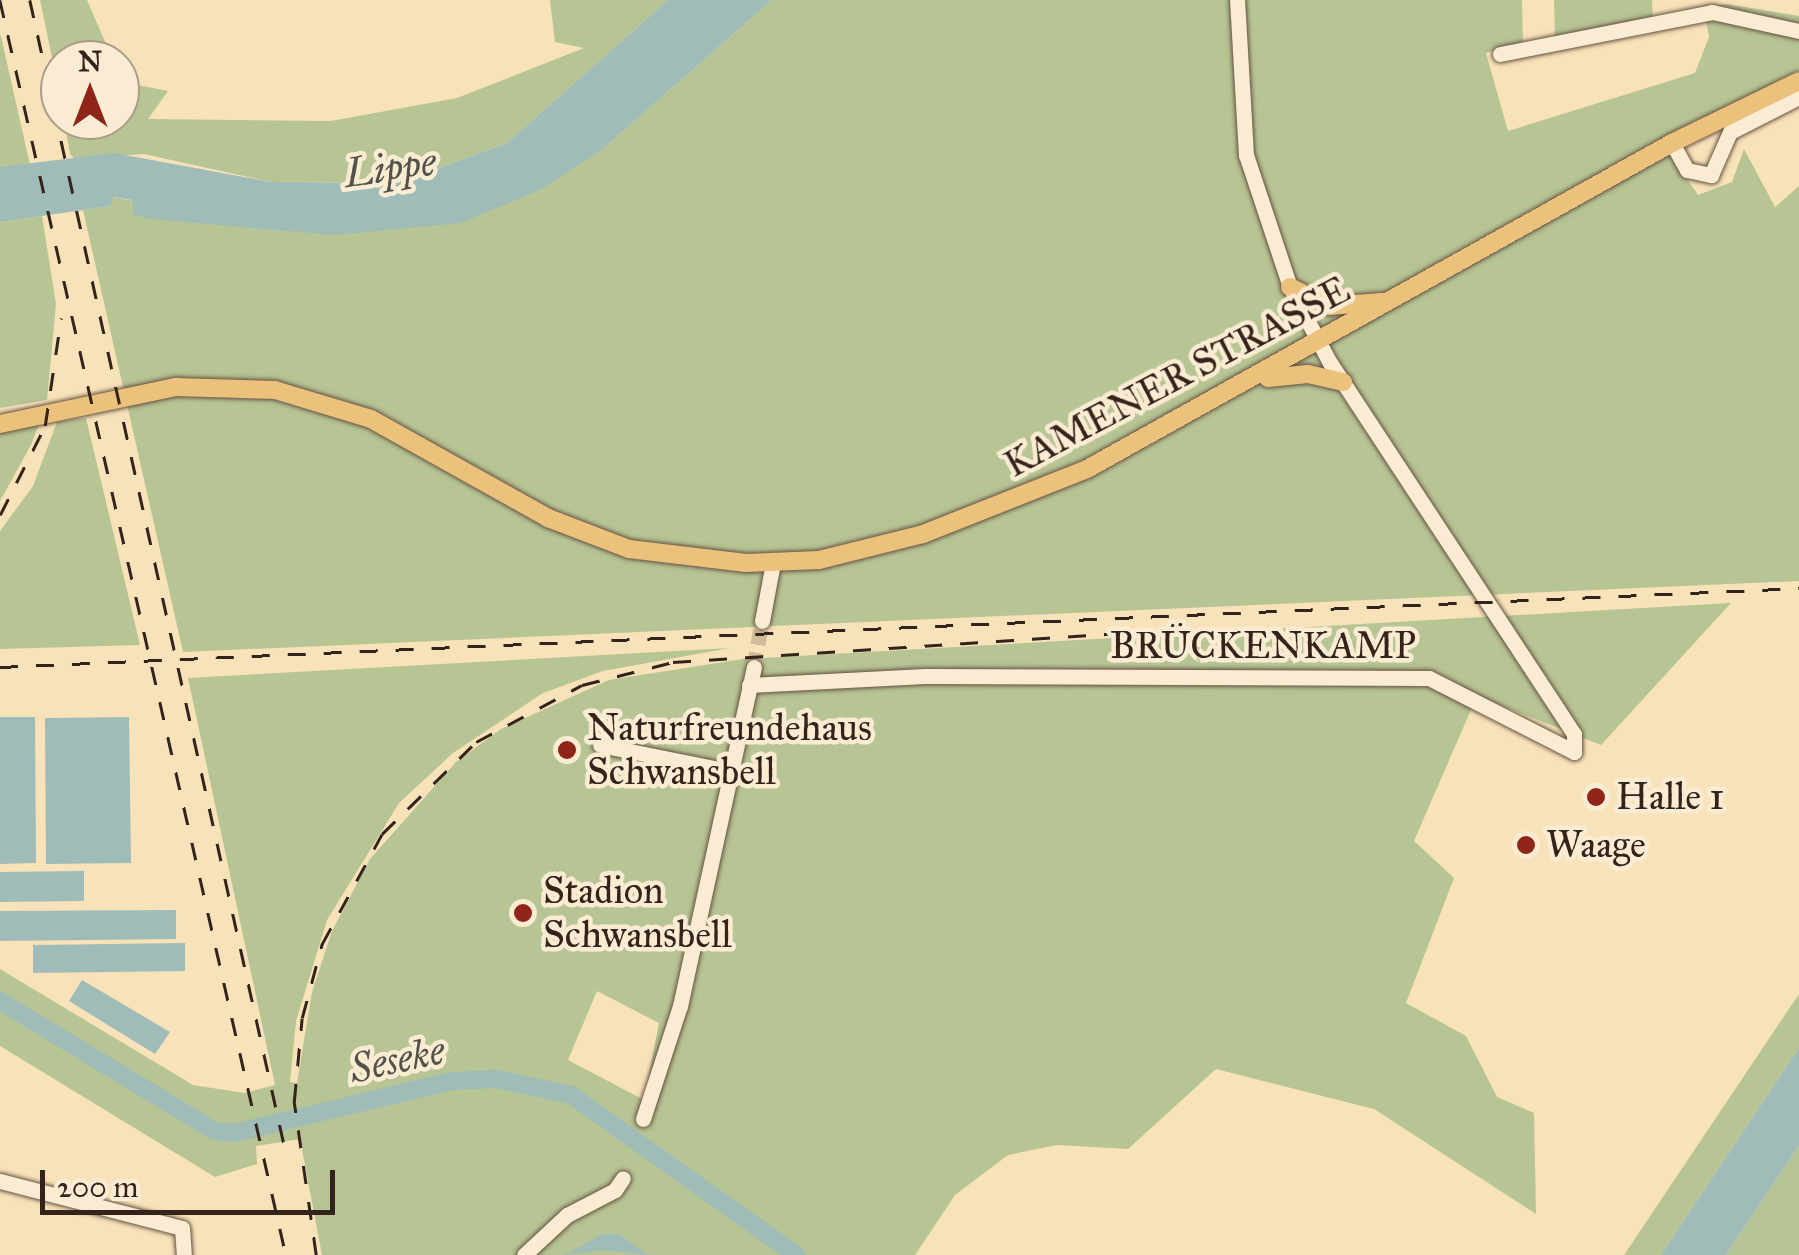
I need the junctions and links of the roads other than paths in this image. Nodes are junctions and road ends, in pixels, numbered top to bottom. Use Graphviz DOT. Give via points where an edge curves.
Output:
graph roads {
  1 [pos="1236,0"];
  2 [pos="1799,31"];
  3 [pos="1500,54"];
  4 [pos="1799,81"];
  5 [pos="1799,97"];
  6 [pos="1672,142"];
  7 [pos="1290,287"];
  8 [pos="1392,300"];
  9 [pos="1320,343"];
  10 [pos="1253,380"];
  11 [pos="1343,382"];
  12 [pos="0,424"];
  13 [pos="773,563"];
  14 [pos="762,620"];
  15 [pos="754,667"];
  16 [pos="748,685"];
  17 [pos="600,745"];
  18 [pos="728,771"];
  19 [pos="643,1119"];
  20 [pos="622,1178"];
  21 [pos="0,1181"];
  22 [pos="184,1255"];
  23 [pos="524,1255"];
  1 -- 7 [label="street, BRÜCKENKAMP" via="1246,155"];
  2 -- 3 [label="street" via="1712,12"];
  4 -- 6 [label="main road, KAMENER STRASSE"];
  5 -- 6 [label="street" via="1730,132 1710,175 1687,170"];
  6 -- 8 [label="main road, KAMENER STRASSE"];
  7 -- 8 [label="main road" via="1329,306"];
  7 -- 9 [label="street, BRÜCKENKAMP"];
  8 -- 9 [label="main road, KAMENER STRASSE"];
  9 -- 10 [label="main road, KAMENER STRASSE"];
  9 -- 11 [label="street, BRÜCKENKAMP"];
  10 -- 11 [label="main road" via="1308,374"];
  10 -- 13 [label="main road, KAMENER STRASSE" via="1087,469 978,515 870,549"];
  11 -- 16 [label="street, BRÜCKENKAMP" via="1574,734 1574,752 1429,678 925,676"];
  12 -- 13 [label="main road, KAMENER STRASSE" via="176,387 275,390 371,418 548,518 604,541 674,558"];
  13 -- 14 [label="street"];
  15 -- 16 [label="street"];
  16 -- 18 [label="street"];
  17 -- 18 [label="street"];
  18 -- 19 [label="street" via="680,1006"];
  20 -- 23 [label="street" via="615,1190 567,1215"];
  21 -- 22 [label="street" via="182,1228"];
}
